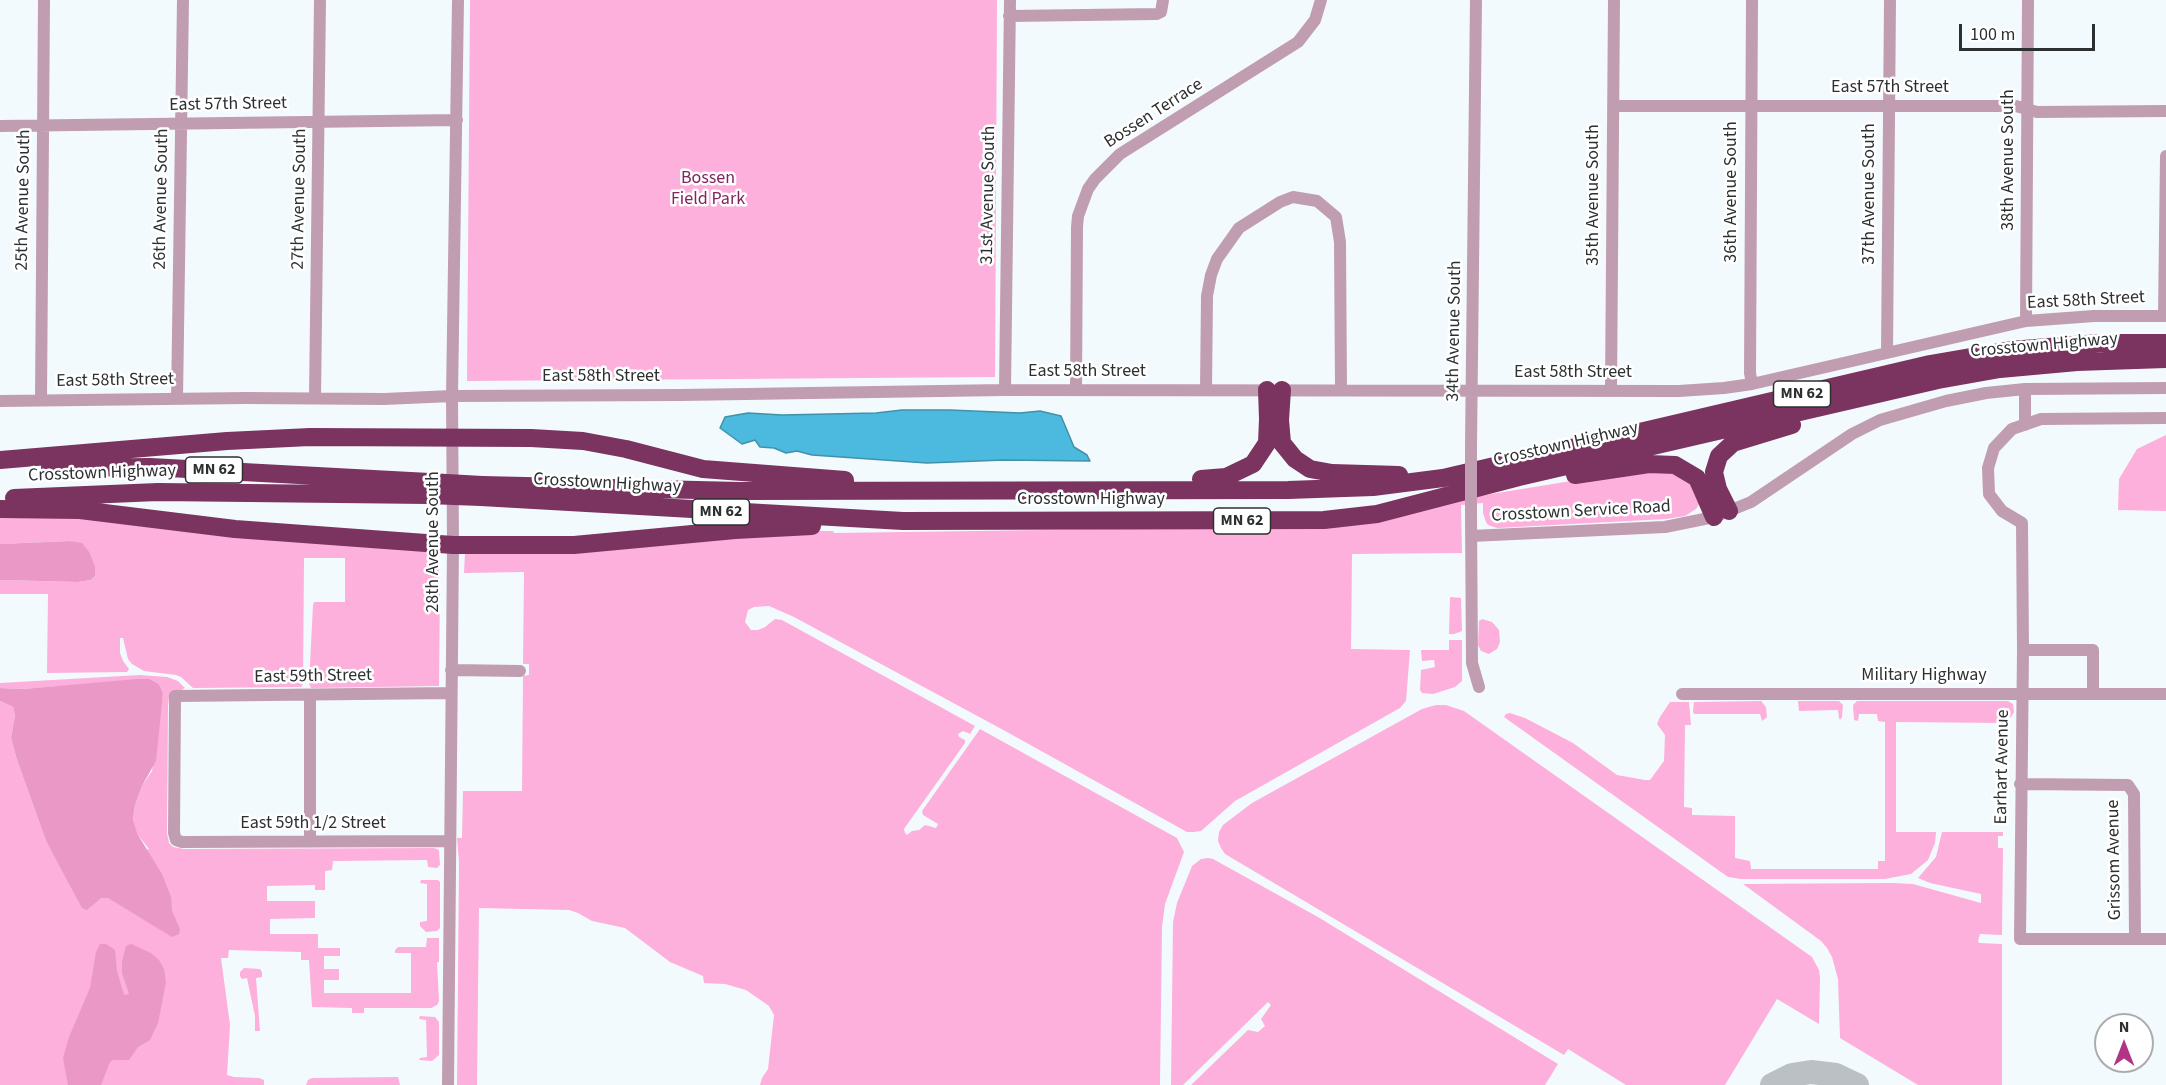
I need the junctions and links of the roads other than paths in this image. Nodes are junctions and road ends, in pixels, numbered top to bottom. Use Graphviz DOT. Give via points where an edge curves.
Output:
graph roads {
  1 [pos="44,0"];
  2 [pos="183,0"];
  3 [pos="320,0"];
  4 [pos="458,0"];
  5 [pos="1010,0"];
  6 [pos="1321,0"];
  7 [pos="1476,0"];
  8 [pos="1614,0"];
  9 [pos="1752,0"];
  10 [pos="1890,0"];
  11 [pos="2028,0"];
  12 [pos="1162,6"];
  13 [pos="1009,16"];
  14 [pos="1889,105"];
  15 [pos="1613,106"];
  16 [pos="1750,106"];
  17 [pos="2027,108"];
  18 [pos="2166,111"];
  19 [pos="457,120"];
  20 [pos="319,122"];
  21 [pos="182,124"];
  22 [pos="43,125"];
  23 [pos="0,126"];
  24 [pos="2166,156"];
  25 [pos="2165,316"];
  26 [pos="2026,321"];
  27 [pos="2166,344"];
  28 [pos="1887,353"];
  29 [pos="2166,359"];
  30 [pos="1938,380"];
  31 [pos="1752,384"];
  32 [pos="2166,388"];
  33 [pos="1341,389"];
  34 [pos="2025,389"];
  35 [pos="1005,390"];
  36 [pos="1076,390"];
  37 [pos="1206,390"];
  38 [pos="1275,390"];
  39 [pos="1611,390"];
  40 [pos="1473,391"];
  41 [pos="452,396"];
  42 [pos="315,398"];
  43 [pos="177,399"];
  44 [pos="41,400"];
  45 [pos="0,401"];
  46 [pos="2166,418"];
  47 [pos="2025,425"];
  48 [pos="452,438"];
  49 [pos="0,460"];
  50 [pos="0,471"];
  51 [pos="1519,477"];
  52 [pos="1443,478"];
  53 [pos="428,488"];
  54 [pos="1068,489"];
  55 [pos="482,491"];
  56 [pos="917,491"];
  57 [pos="0,499"];
  58 [pos="0,509"];
  59 [pos="1721,514"];
  60 [pos="903,521"];
  61 [pos="1471,536"];
  62 [pos="453,545"];
  63 [pos="2023,650"];
  64 [pos="451,670"];
  65 [pos="520,671"];
  66 [pos="1479,687"];
  67 [pos="451,693"];
  68 [pos="1682,694"];
  69 [pos="2022,694"];
  70 [pos="2093,694"];
  71 [pos="2166,694"];
  72 [pos="310,695"];
  73 [pos="2020,784"];
  74 [pos="176,840"];
  75 [pos="450,841"];
  76 [pos="310,842"];
  77 [pos="2135,939"];
  78 [pos="2166,939"];
  79 [pos="448,1085"];
  1 -- 22 [label="street, 25th Avenue South"];
  2 -- 21 [label="street, 26th Avenue South"];
  3 -- 20 [label="street, 27th Avenue South"];
  4 -- 19 [label="street, 28th Avenue South"];
  5 -- 13 [label="street, 31st Avenue South"];
  6 -- 36 [label="street, Bossen Terrace" via="1317,16 1298,42 1120,154 1088,189 1077,227"];
  7 -- 40 [label="street, 34th Avenue South"];
  8 -- 15 [label="street, 35th Avenue South"];
  9 -- 16 [label="street, 36th Avenue South"];
  10 -- 14 [label="street, 37th Avenue South"];
  11 -- 17 [label="street, 38th Avenue South"];
  12 -- 13 [label="street" via="1157,14"];
  13 -- 35 [label="street, 31st Avenue South"];
  14 -- 16 [label="street, East 57th Street"];
  14 -- 17 [label="street, East 57th Street"];
  14 -- 28 [label="street, 37th Avenue South"];
  15 -- 16 [label="street, East 57th Street"];
  15 -- 39 [label="street, 35th Avenue South"];
  16 -- 31 [label="street, 36th Avenue South"];
  17 -- 18 [label="street, East 57th Street"];
  17 -- 26 [label="street, 38th Avenue South"];
  19 -- 20 [label="street, East 57th Street"];
  19 -- 41 [label="street, 28th Avenue South"];
  20 -- 21 [label="street, East 57th Street"];
  20 -- 42 [label="street, 27th Avenue South"];
  21 -- 22 [label="street, East 57th Street"];
  21 -- 43 [label="street, 26th Avenue South"];
  22 -- 23 [label="street, East 57th Street"];
  22 -- 44 [label="street, 25th Avenue South"];
  24 -- 25 [label="street"];
  25 -- 26 [label="street, East 58th Street"];
  26 -- 28 [label="street, East 58th Street"];
  27 -- 52 [label="highway, Crosstown Highway / MN 62" via="2099,343 2011,350 1930,364"];
  28 -- 31 [label="street, East 58th Street"];
  29 -- 30 [label="highway, Crosstown Highway / MN 62" via="2000,369"];
  30 -- 51 [label="highway, Crosstown Highway / MN 62"];
  30 -- 59 [label="highway" via="1733,443 1719,456 1714,472"];
  31 -- 39 [label="street, East 58th Street" via="1691,390"];
  32 -- 34 [label="street, Crosstown Service Road"];
  33 -- 37 [label="street" via="1340,242 1336,217 1317,201 1293,197 1239,228 1217,259 1207,296"];
  33 -- 38 [label="street, East 58th Street"];
  33 -- 40 [label="street, East 58th Street"];
  34 -- 47 [label="street"];
  34 -- 59 [label="street, Crosstown Service Road" via="1986,393 1880,420 1852,434 1751,502"];
  35 -- 36 [label="street, East 58th Street"];
  35 -- 41 [label="street, East 58th Street"];
  36 -- 37 [label="street, East 58th Street"];
  37 -- 38 [label="street, East 58th Street"];
  38 -- 52 [label="highway" via="1282,443 1310,469"];
  38 -- 54 [label="highway" via="1267,443 1252,464 1226,477"];
  39 -- 40 [label="street, East 58th Street"];
  40 -- 61 [label="street, 34th Avenue South, bridge"];
  41 -- 42 [label="street, East 58th Street"];
  41 -- 48 [label="street, 28th Avenue South"];
  42 -- 43 [label="street, East 58th Street"];
  43 -- 44 [label="street, East 58th Street"];
  44 -- 45 [label="street, East 58th Street"];
  46 -- 47 [label="street" via="2042,419"];
  47 -- 63 [label="street, Earhart Avenue" via="2012,429 1994,448 1988,468 1989,494 2002,511 2022,523"];
  48 -- 49 [label="highway" via="227,441"];
  48 -- 56 [label="highway" via="583,441 703,469 885,482"];
  48 -- 62 [label="street, 28th Avenue South"];
  50 -- 53 [label="highway, Crosstown Highway / MN 62" via="150,467"];
  51 -- 59 [label="highway" via="1553,478 1649,464 1675,465 1697,478"];
  51 -- 60 [label="highway, Crosstown Highway / MN 62" via="1377,514 1324,520"];
  52 -- 54 [label="highway, Crosstown Highway / MN 62" via="1373,487 1309,489"];
  53 -- 55 [label="highway, Crosstown Highway / MN 62, bridge"];
  53 -- 57 [label="highway, Crosstown Highway / MN 62" via="354,493 158,492"];
  54 -- 56 [label="highway, Crosstown Highway / MN 62"];
  55 -- 56 [label="highway, Crosstown Highway / MN 62"];
  55 -- 60 [label="highway, Crosstown Highway / MN 62"];
  58 -- 62 [label="highway" via="80,510 235,529"];
  59 -- 61 [label="street, Crosstown Service Road" via="1665,527"];
  60 -- 62 [label="highway" via="574,544"];
  61 -- 66 [label="street, 34th Avenue South" via="1472,663"];
  62 -- 64 [label="street, 28th Avenue South"];
  63 -- 69 [label="street, Earhart Avenue"];
  63 -- 70 [label="street" via="2093,651"];
  64 -- 65 [label="street"];
  64 -- 67 [label="street, 28th Avenue South"];
  67 -- 72 [label="street, East 59th Street"];
  67 -- 75 [label="street, 28th Avenue South"];
  68 -- 69 [label="street, Military Highway"];
  69 -- 70 [label="street, Military Highway"];
  69 -- 73 [label="street, Earhart Avenue"];
  70 -- 71 [label="street, Military Highway"];
  72 -- 74 [label="street, East 59th Street" via="175,696"];
  72 -- 76 [label="street"];
  73 -- 77 [label="street, Grissom Avenue" via="2128,785 2134,794"];
  73 -- 77 [label="street, Earhart Avenue" via="2019,939"];
  74 -- 76 [label="street, East 59th 1/2 Street"];
  75 -- 76 [label="street, East 59th 1/2 Street"];
  75 -- 79 [label="street, 28th Avenue South"];
  77 -- 78 [label="street, Grissom Avenue"];
}
